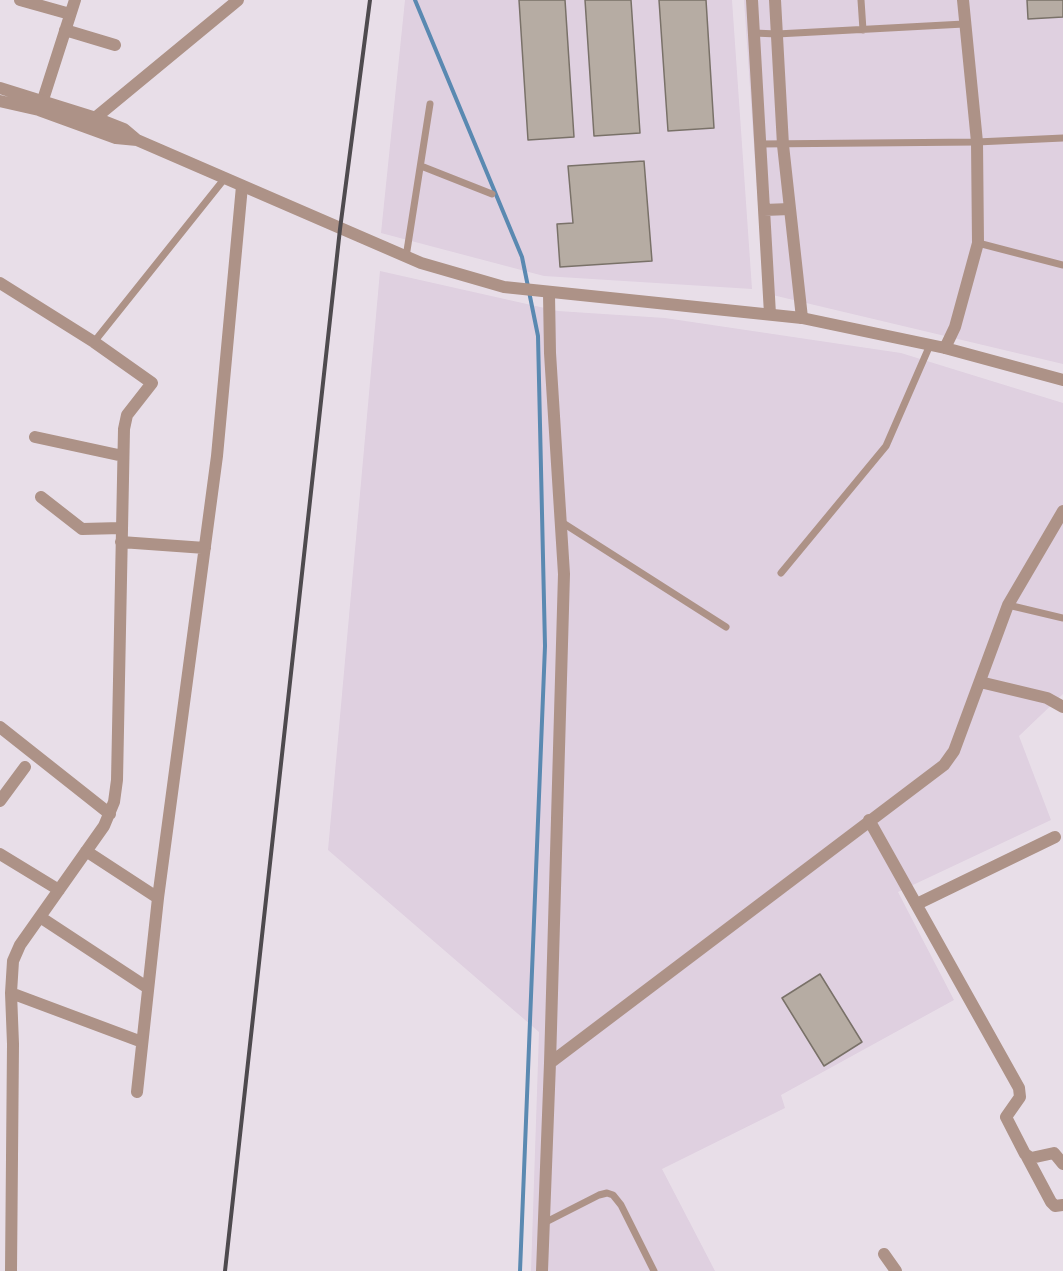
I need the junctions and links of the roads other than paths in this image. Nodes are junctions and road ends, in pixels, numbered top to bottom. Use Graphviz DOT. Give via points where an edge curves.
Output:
graph roads {
  1 [pos="20,0"];
  2 [pos="75,0"];
  3 [pos="238,0"];
  4 [pos="752,0"];
  5 [pos="775,0"];
  6 [pos="861,0"];
  7 [pos="963,0"];
  8 [pos="70,14"];
  9 [pos="964,24"];
  10 [pos="65,30"];
  11 [pos="863,30"];
  12 [pos="754,33"];
  13 [pos="777,34"];
  14 [pos="115,45"];
  15 [pos="0,88"];
  16 [pos="0,101"];
  17 [pos="430,104"];
  18 [pos="41,105"];
  19 [pos="96,118"];
  20 [pos="86,126"];
  21 [pos="1063,138"];
  22 [pos="136,141"];
  23 [pos="977,142"];
  24 [pos="760,144"];
  25 [pos="783,145"];
  26 [pos="420,166"];
  27 [pos="225,178"];
  28 [pos="242,186"];
  29 [pos="492,194"];
  30 [pos="790,209"];
  31 [pos="764,210"];
  32 [pos="978,243"];
  33 [pos="406,257"];
  34 [pos="1063,265"];
  35 [pos="0,283"];
  36 [pos="546,293"];
  37 [pos="770,314"];
  38 [pos="802,318"];
  39 [pos="94,342"];
  40 [pos="930,345"];
  41 [pos="945,348"];
  42 [pos="1063,380"];
  43 [pos="35,437"];
  44 [pos="123,456"];
  45 [pos="41,497"];
  46 [pos="1063,511"];
  47 [pos="563,523"];
  48 [pos="121,528"];
  49 [pos="1057,532"];
  50 [pos="121,542"];
  51 [pos="205,548"];
  52 [pos="781,573"];
  53 [pos="1008,605"];
  54 [pos="1063,618"];
  55 [pos="726,627"];
  56 [pos="980,682"];
  57 [pos="1063,707"];
  58 [pos="0,727"];
  59 [pos="26,766"];
  60 [pos="0,801"];
  61 [pos="110,814"];
  62 [pos="869,820"];
  63 [pos="1055,837"];
  64 [pos="86,851"];
  65 [pos="0,854"];
  66 [pos="59,890"];
  67 [pos="158,898"];
  68 [pos="916,904"];
  69 [pos="40,917"];
  70 [pos="148,988"];
  71 [pos="11,993"];
  72 [pos="0,1035"];
  73 [pos="142,1042"];
  74 [pos="14,1044"];
  75 [pos="550,1063"];
  76 [pos="137,1092"];
  77 [pos="1027,1157"];
  78 [pos="1063,1164"];
  79 [pos="1063,1205"];
  80 [pos="544,1223"];
  81 [pos="0,1247"];
  82 [pos="884,1254"];
  83 [pos="11,1256"];
  84 [pos="11,1271"];
  85 [pos="542,1271"];
  86 [pos="654,1271"];
  87 [pos="896,1271"];
  1 -- 8 [label="street"];
  2 -- 8 [label="street"];
  3 -- 19 [label="street"];
  4 -- 12 [label="street"];
  5 -- 13 [label="street"];
  6 -- 11 [label="lane"];
  7 -- 9 [label="street"];
  8 -- 10 [label="street"];
  9 -- 11 [label="lane"];
  9 -- 23 [label="street"];
  10 -- 14 [label="street"];
  10 -- 18 [label="street"];
  11 -- 13 [label="lane"];
  12 -- 13 [label="lane"];
  12 -- 24 [label="street"];
  13 -- 25 [label="street"];
  15 -- 18 [label="street"];
  16 -- 18 [label="street"];
  17 -- 26 [label="lane"];
  18 -- 19 [label="street"];
  18 -- 20 [label="street"];
  19 -- 20 [label="street"];
  19 -- 22 [label="street" via="124,129"];
  20 -- 22 [label="street"];
  21 -- 23 [label="lane"];
  22 -- 27 [label="street"];
  23 -- 25 [label="lane"];
  23 -- 32 [label="street"];
  24 -- 25 [label="lane"];
  24 -- 31 [label="street"];
  25 -- 30 [label="street"];
  26 -- 29 [label="lane"];
  26 -- 33 [label="lane"];
  27 -- 28 [label="street"];
  27 -- 39 [label="lane"];
  28 -- 33 [label="street"];
  28 -- 51 [label="street"];
  30 -- 31 [label="street"];
  30 -- 38 [label="street"];
  31 -- 37 [label="street"];
  32 -- 34 [label="lane"];
  32 -- 41 [label="street" via="962,304"];
  33 -- 36 [label="street" via="504,287"];
  35 -- 39 [label="street"];
  36 -- 37 [label="street"];
  36 -- 47 [label="street"];
  37 -- 38 [label="street"];
  38 -- 40 [label="street"];
  39 -- 44 [label="street" via="152,383 128,415"];
  40 -- 41 [label="street"];
  40 -- 52 [label="lane" via="886,446"];
  41 -- 42 [label="street"];
  43 -- 44 [label="street"];
  44 -- 48 [label="street"];
  45 -- 48 [label="street" via="82,529"];
  46 -- 49 [label="street"];
  47 -- 55 [label="lane"];
  47 -- 75 [label="street" via="564,616"];
  48 -- 50 [label="street"];
  49 -- 53 [label="street"];
  50 -- 51 [label="street"];
  50 -- 61 [label="street" via="117,780"];
  51 -- 67 [label="street"];
  53 -- 54 [label="lane"];
  53 -- 56 [label="street"];
  56 -- 57 [label="street" via="1047,698"];
  56 -- 62 [label="street" via="951,757 936,773"];
  58 -- 61 [label="street"];
  59 -- 60 [label="street"];
  61 -- 64 [label="street"];
  62 -- 68 [label="street"];
  62 -- 75 [label="street"];
  63 -- 68 [label="street"];
  64 -- 66 [label="street"];
  64 -- 67 [label="street"];
  65 -- 66 [label="street"];
  66 -- 69 [label="street"];
  67 -- 70 [label="street"];
  68 -- 77 [label="street" via="1019,1088 1020,1096 1006,1117"];
  69 -- 70 [label="street"];
  69 -- 71 [label="street" via="13,961"];
  70 -- 73 [label="street"];
  71 -- 73 [label="street"];
  71 -- 74 [label="street"];
  72 -- 74 [label="street"];
  73 -- 76 [label="street"];
  74 -- 83 [label="street"];
  75 -- 80 [label="street"];
  77 -- 78 [label="street" via="1054,1153"];
  77 -- 79 [label="street" via="1055,1206"];
  80 -- 85 [label="street"];
  80 -- 86 [label="lane" via="599,1195 613,1195"];
  81 -- 83 [label="street"];
  82 -- 87 [label="street"];
  83 -- 84 [label="street"];
}
